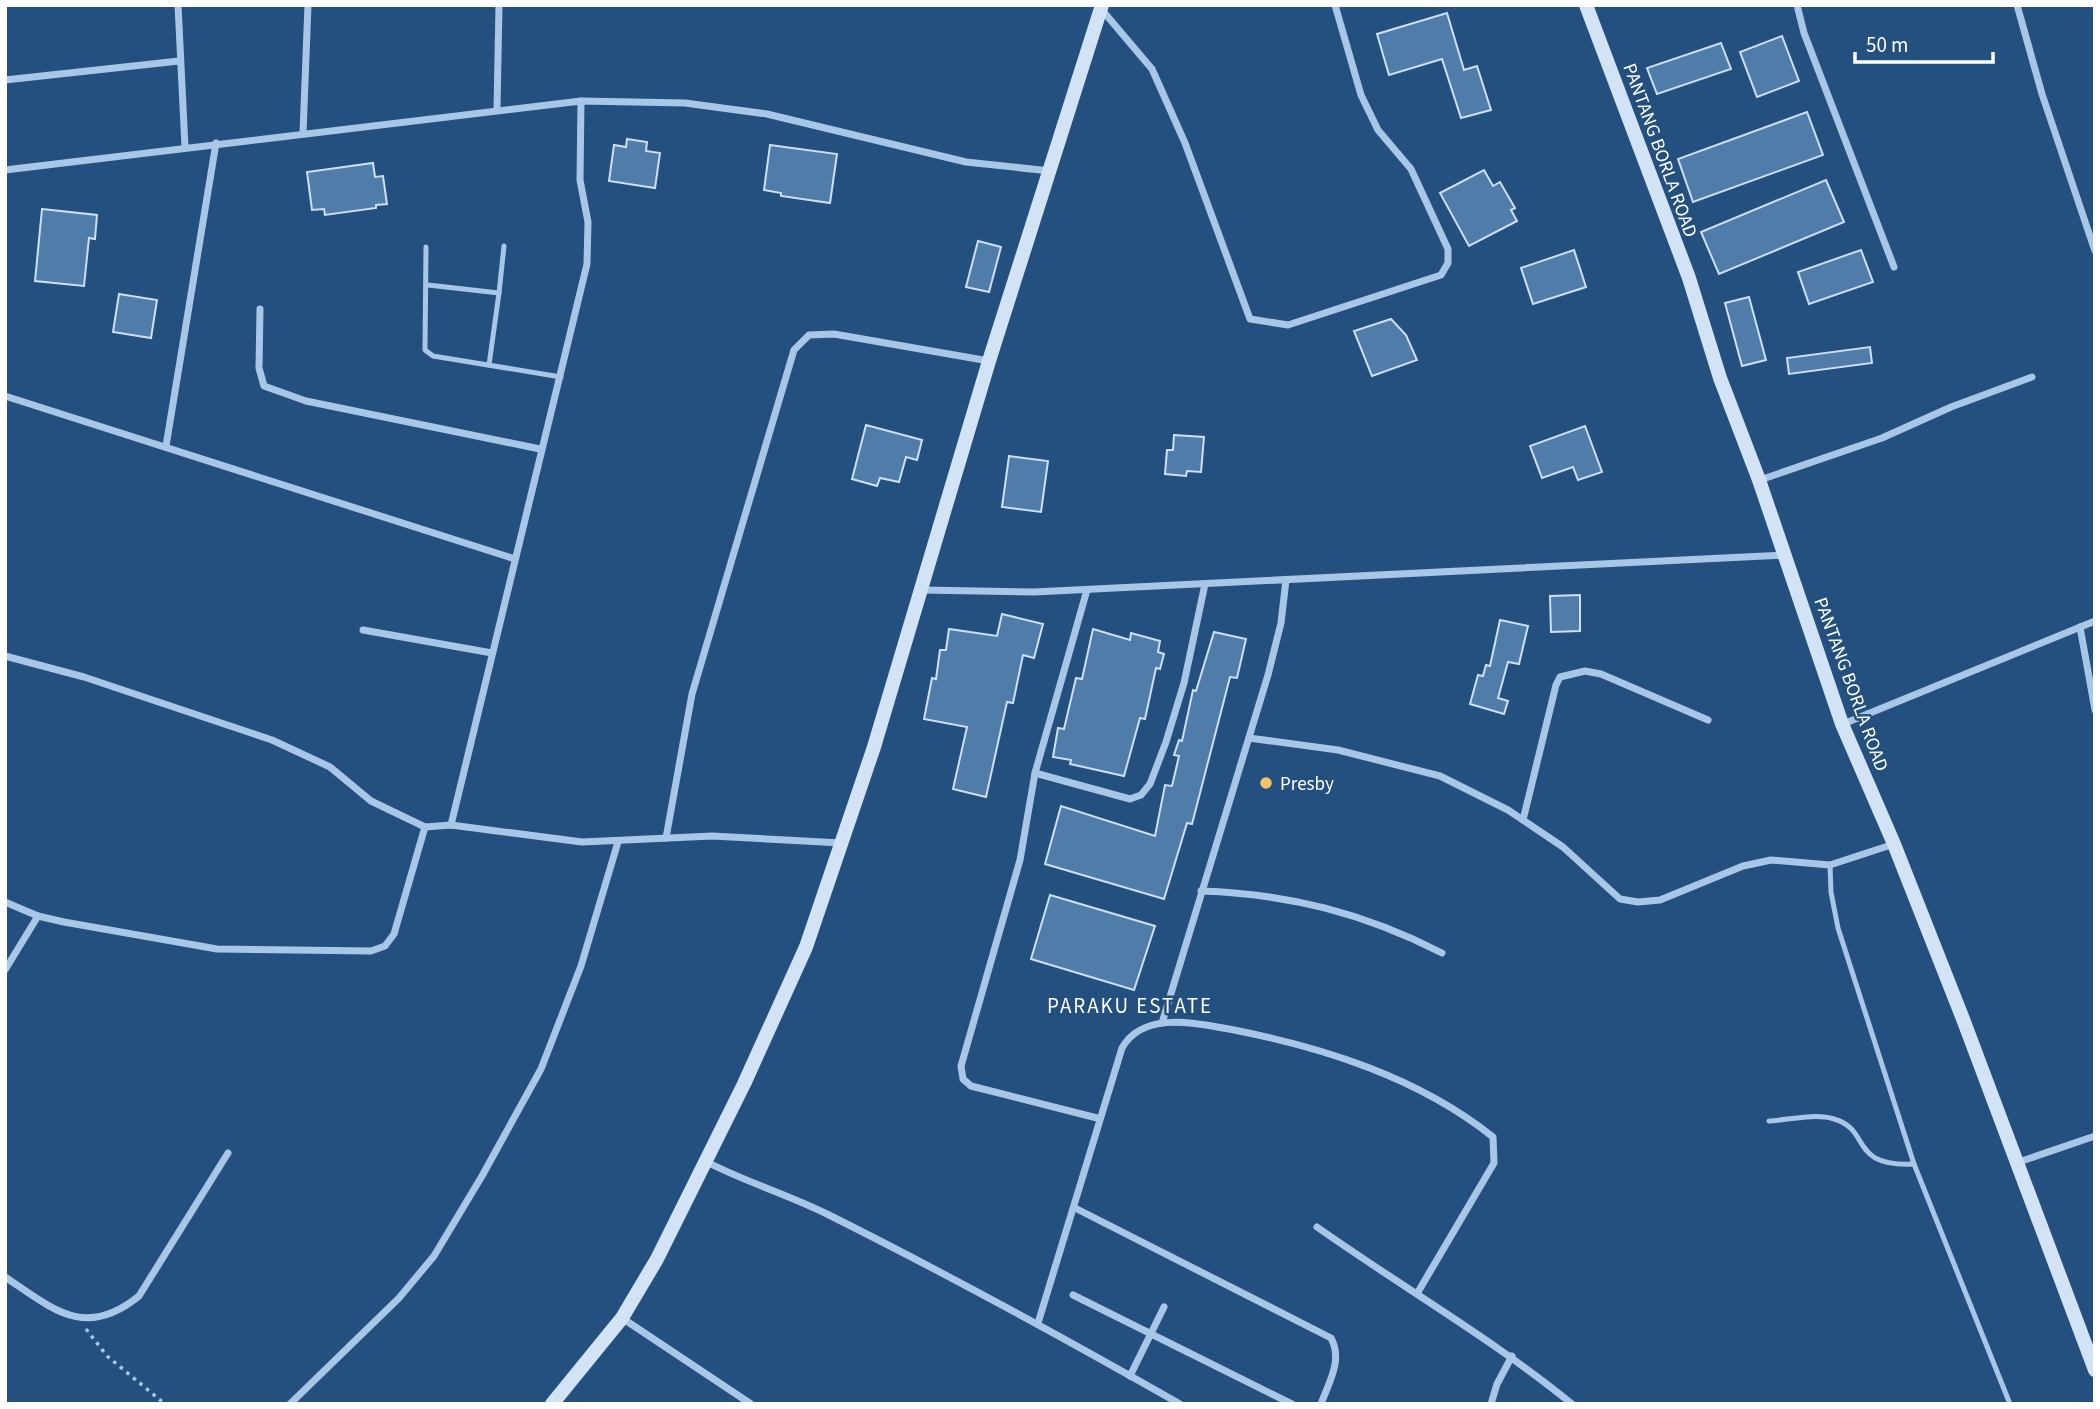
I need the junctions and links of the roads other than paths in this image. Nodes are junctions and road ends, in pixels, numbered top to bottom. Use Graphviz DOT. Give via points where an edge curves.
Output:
graph roads {
  1 [pos="177,5"];
  2 [pos="308,5"];
  3 [pos="499,5"];
  4 [pos="1335,5"];
  5 [pos="1586,5"];
  6 [pos="1797,5"];
  7 [pos="2017,5"];
  8 [pos="1102,7"];
  9 [pos="179,61"];
  10 [pos="5,80"];
  11 [pos="582,101"];
  12 [pos="497,109"];
  13 [pos="303,133"];
  14 [pos="216,143"];
  15 [pos="185,147"];
  16 [pos="5,170"];
  17 [pos="1050,171"];
  18 [pos="504,246"];
  19 [pos="426,247"];
  20 [pos="2095,251"];
  21 [pos="1894,267"];
  22 [pos="428,285"];
  23 [pos="499,293"];
  24 [pos="260,309"];
  25 [pos="989,361"];
  26 [pos="489,365"];
  27 [pos="561,377"];
  28 [pos="2032,377"];
  29 [pos="5,396"];
  30 [pos="166,446"];
  31 [pos="540,449"];
  32 [pos="1759,480"];
  33 [pos="1785,555"];
  34 [pos="515,559"];
  35 [pos="1286,580"];
  36 [pos="1205,584"];
  37 [pos="922,590"];
  38 [pos="1087,590"];
  39 [pos="2095,621"];
  40 [pos="2080,627"];
  41 [pos="363,630"];
  42 [pos="492,653"];
  43 [pos="5,656"];
  44 [pos="2095,710"];
  45 [pos="1707,720"];
  46 [pos="1842,724"];
  47 [pos="1249,738"];
  48 [pos="1035,773"];
  49 [pos="1523,820"];
  50 [pos="451,825"];
  51 [pos="425,827"];
  52 [pos="666,838"];
  53 [pos="618,842"];
  54 [pos="842,843"];
  55 [pos="1894,844"];
  56 [pos="1830,864"];
  57 [pos="1201,891"];
  58 [pos="5,902"];
  59 [pos="38,916"];
  60 [pos="1442,953"];
  61 [pos="5,971"];
  62 [pos="1162,1023"];
  63 [pos="1097,1118"];
  64 [pos="1769,1121"];
  65 [pos="2095,1136"];
  66 [pos="228,1153"];
  67 [pos="705,1161"];
  68 [pos="2014,1163"];
  69 [pos="1914,1164"];
  70 [pos="1075,1208"];
  71 [pos="1317,1227"];
  72 [pos="5,1277"];
  73 [pos="1418,1292"];
  74 [pos="1073,1296"];
  75 [pos="1164,1307"];
  76 [pos="622,1318"];
  77 [pos="1038,1322"];
  78 [pos="1150,1335"];
  79 [pos="1512,1356"];
  80 [pos="2095,1370"];
  81 [pos="1130,1376"];
  82 [pos="290,1404"];
  83 [pos="552,1404"];
  84 [pos="751,1404"];
  85 [pos="1180,1404"];
  86 [pos="1293,1404"];
  87 [pos="1321,1404"];
  88 [pos="1491,1404"];
  89 [pos="1572,1404"];
  90 [pos="2011,1404"];
  1 -- 9 [label="street"];
  2 -- 13 [label="street"];
  3 -- 12 [label="street"];
  4 -- 8 [label="street" via="1361,95 1378,130 1412,169 1448,249 1448,263 1441,275 1287,325 1250,320 1185,143 1152,69"];
  5 -- 32 [label="street, PANTANG BORLA ROAD"];
  6 -- 21 [label="street"];
  7 -- 20 [label="street"];
  8 -- 17 [label="street"];
  9 -- 10 [label="street"];
  9 -- 15 [label="street"];
  11 -- 12 [label="street"];
  11 -- 17 [label="street" via="685,103 766,114 966,162"];
  11 -- 27 [label="street" via="580,180 589,222 587,264"];
  12 -- 13 [label="street"];
  13 -- 14 [label="street"];
  14 -- 15 [label="street"];
  14 -- 30 [label="street"];
  15 -- 16 [label="street"];
  17 -- 25 [label="street"];
  18 -- 23 [label="lane"];
  19 -- 22 [label="lane"];
  22 -- 23 [label="lane"];
  22 -- 26 [label="lane" via="425,349 433,356"];
  23 -- 26 [label="lane"];
  24 -- 31 [label="street" via="259,368 264,386 306,401"];
  25 -- 37 [label="street"];
  25 -- 52 [label="street" via="834,334 809,335 794,350 692,694"];
  26 -- 27 [label="lane"];
  27 -- 31 [label="street"];
  28 -- 32 [label="street" via="1882,438"];
  29 -- 30 [label="street"];
  30 -- 34 [label="street"];
  31 -- 34 [label="street"];
  32 -- 33 [label="street, PANTANG BORLA ROAD"];
  33 -- 35 [label="street"];
  33 -- 46 [label="street, PANTANG BORLA ROAD"];
  34 -- 42 [label="street"];
  35 -- 36 [label="street"];
  35 -- 47 [label="street" via="1282,624"];
  36 -- 38 [label="street"];
  36 -- 48 [label="street" via="1170,731 1150,784 1141,795 1130,799"];
  37 -- 38 [label="street"];
  37 -- 54 [label="street"];
  38 -- 48 [label="street"];
  39 -- 40 [label="street"];
  40 -- 44 [label="street"];
  40 -- 46 [label="street"];
  41 -- 42 [label="street"];
  42 -- 50 [label="street"];
  43 -- 51 [label="street" via="84,677 272,740 330,767 371,801"];
  45 -- 49 [label="street" via="1601,674 1585,671 1560,677"];
  46 -- 55 [label="street, PANTANG BORLA ROAD"];
  47 -- 49 [label="street" via="1338,750 1440,776"];
  47 -- 57 [label="street"];
  48 -- 63 [label="street" via="1020,860 961,1066 963,1079 971,1086"];
  49 -- 56 [label="street" via="1563,847 1620,899 1638,902 1660,901 1744,866 1771,860"];
  50 -- 51 [label="street"];
  50 -- 53 [label="street" via="582,842"];
  51 -- 59 [label="street" via="394,934 385,946 370,951 217,949"];
  52 -- 53 [label="street"];
  52 -- 54 [label="street"];
  53 -- 82 [label="street" via="581,966 541,1069 482,1175 434,1256 399,1298"];
  54 -- 67 [label="street" via="806,947"];
  55 -- 56 [label="street"];
  55 -- 68 [label="street, PANTANG BORLA ROAD"];
  56 -- 69 [label="lane" via="1838,928"];
  57 -- 60 [label="street" via="1242,892 1318,904 1397,930"];
  57 -- 62 [label="street"];
  58 -- 59 [label="street"];
  59 -- 61 [label="street"];
  62 -- 63 [label="street" via="1127,1039"];
  62 -- 73 [label="street" via="1193,1023 1260,1035 1339,1056 1470,1119 1493,1137 1494,1163"];
  63 -- 70 [label="street"];
  64 -- 69 [label="lane" via="1836,1119 1848,1126 1878,1161"];
  65 -- 68 [label="street"];
  66 -- 72 [label="street" via="138,1296 123,1308 78,1319 51,1308"];
  67 -- 76 [label="street"];
  67 -- 77 [label="street" via="827,1214"];
  68 -- 80 [label="street, PANTANG BORLA ROAD"];
  69 -- 90 [label="lane"];
  70 -- 77 [label="street"];
  70 -- 87 [label="street" via="1331,1338 1337,1349 1336,1362"];
  71 -- 73 [label="street"];
  73 -- 79 [label="street"];
  74 -- 78 [label="street"];
  75 -- 78 [label="street"];
  76 -- 83 [label="street"];
  76 -- 84 [label="street"];
  77 -- 81 [label="street"];
  78 -- 81 [label="street"];
  78 -- 86 [label="street"];
  79 -- 88 [label="street"];
  79 -- 89 [label="street"];
  81 -- 85 [label="street"];
}
